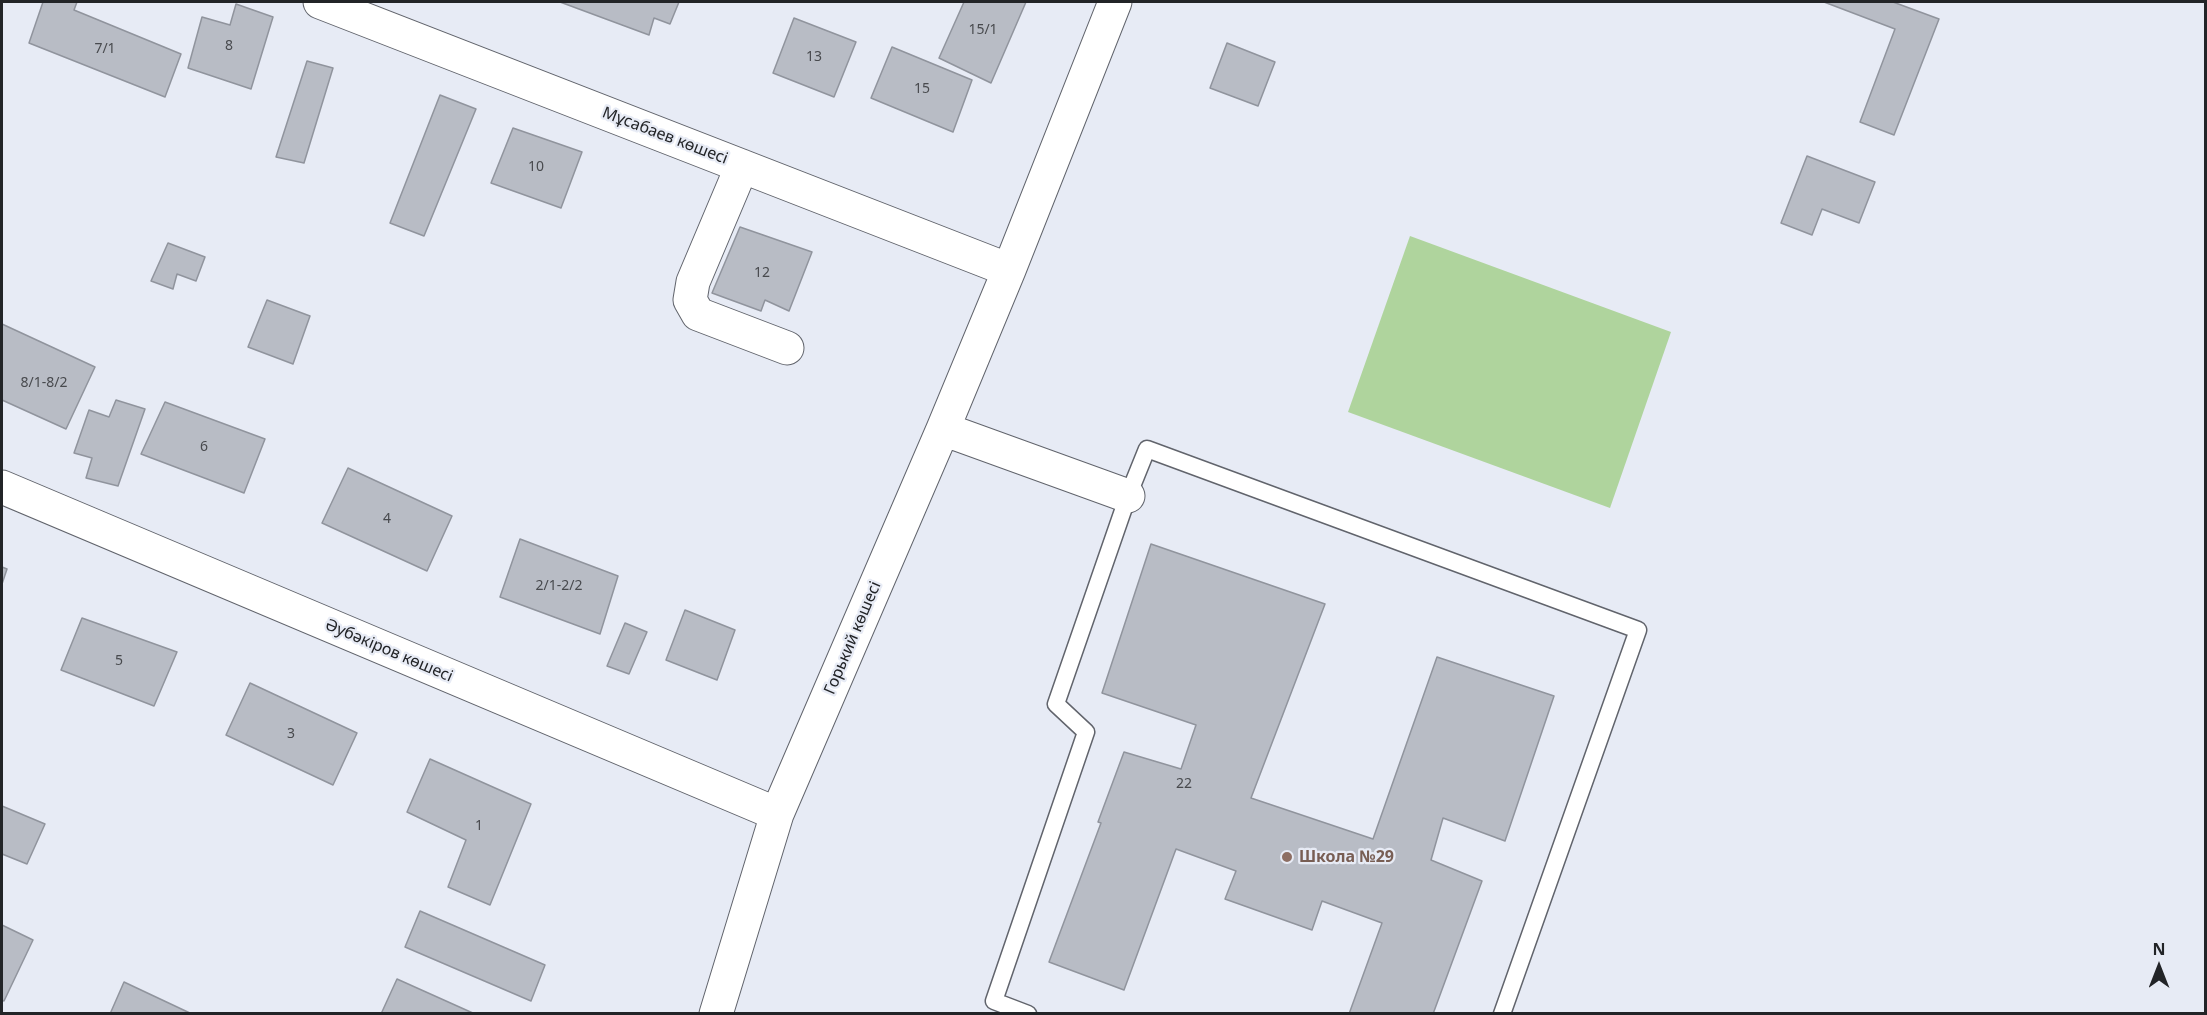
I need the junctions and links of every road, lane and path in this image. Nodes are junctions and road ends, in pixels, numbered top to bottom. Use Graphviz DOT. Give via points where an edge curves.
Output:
graph roads {
  1 [pos="320,2"];
  2 [pos="1115,2"];
  3 [pos="742,166"];
  4 [pos="1009,270"];
  5 [pos="787,348"];
  6 [pos="943,429"];
  7 [pos="2,487"];
  8 [pos="1128,496"];
  9 [pos="777,814"];
  10 [pos="716,1014"];
  11 [pos="1028,1014"];
  12 [pos="1502,1014"];
  1 -- 3 [label="street, Мұсабаев көшесі"];
  2 -- 4 [label="street, Горький көшесі"];
  3 -- 4 [label="street, Мұсабаев көшесі"];
  3 -- 5 [label="street" via="693,282 690,300 698,314"];
  4 -- 6 [label="street, Горький көшесі"];
  6 -- 8 [label="street"];
  6 -- 9 [label="street, Горький көшесі"];
  7 -- 9 [label="street, Әубәкіров көшесі"];
  8 -- 11 [label="lane" via="1056,704 1086,732 994,1001"];
  8 -- 12 [label="lane" via="1147,449 1638,630"];
  9 -- 10 [label="street, Горький көшесі"];
}
